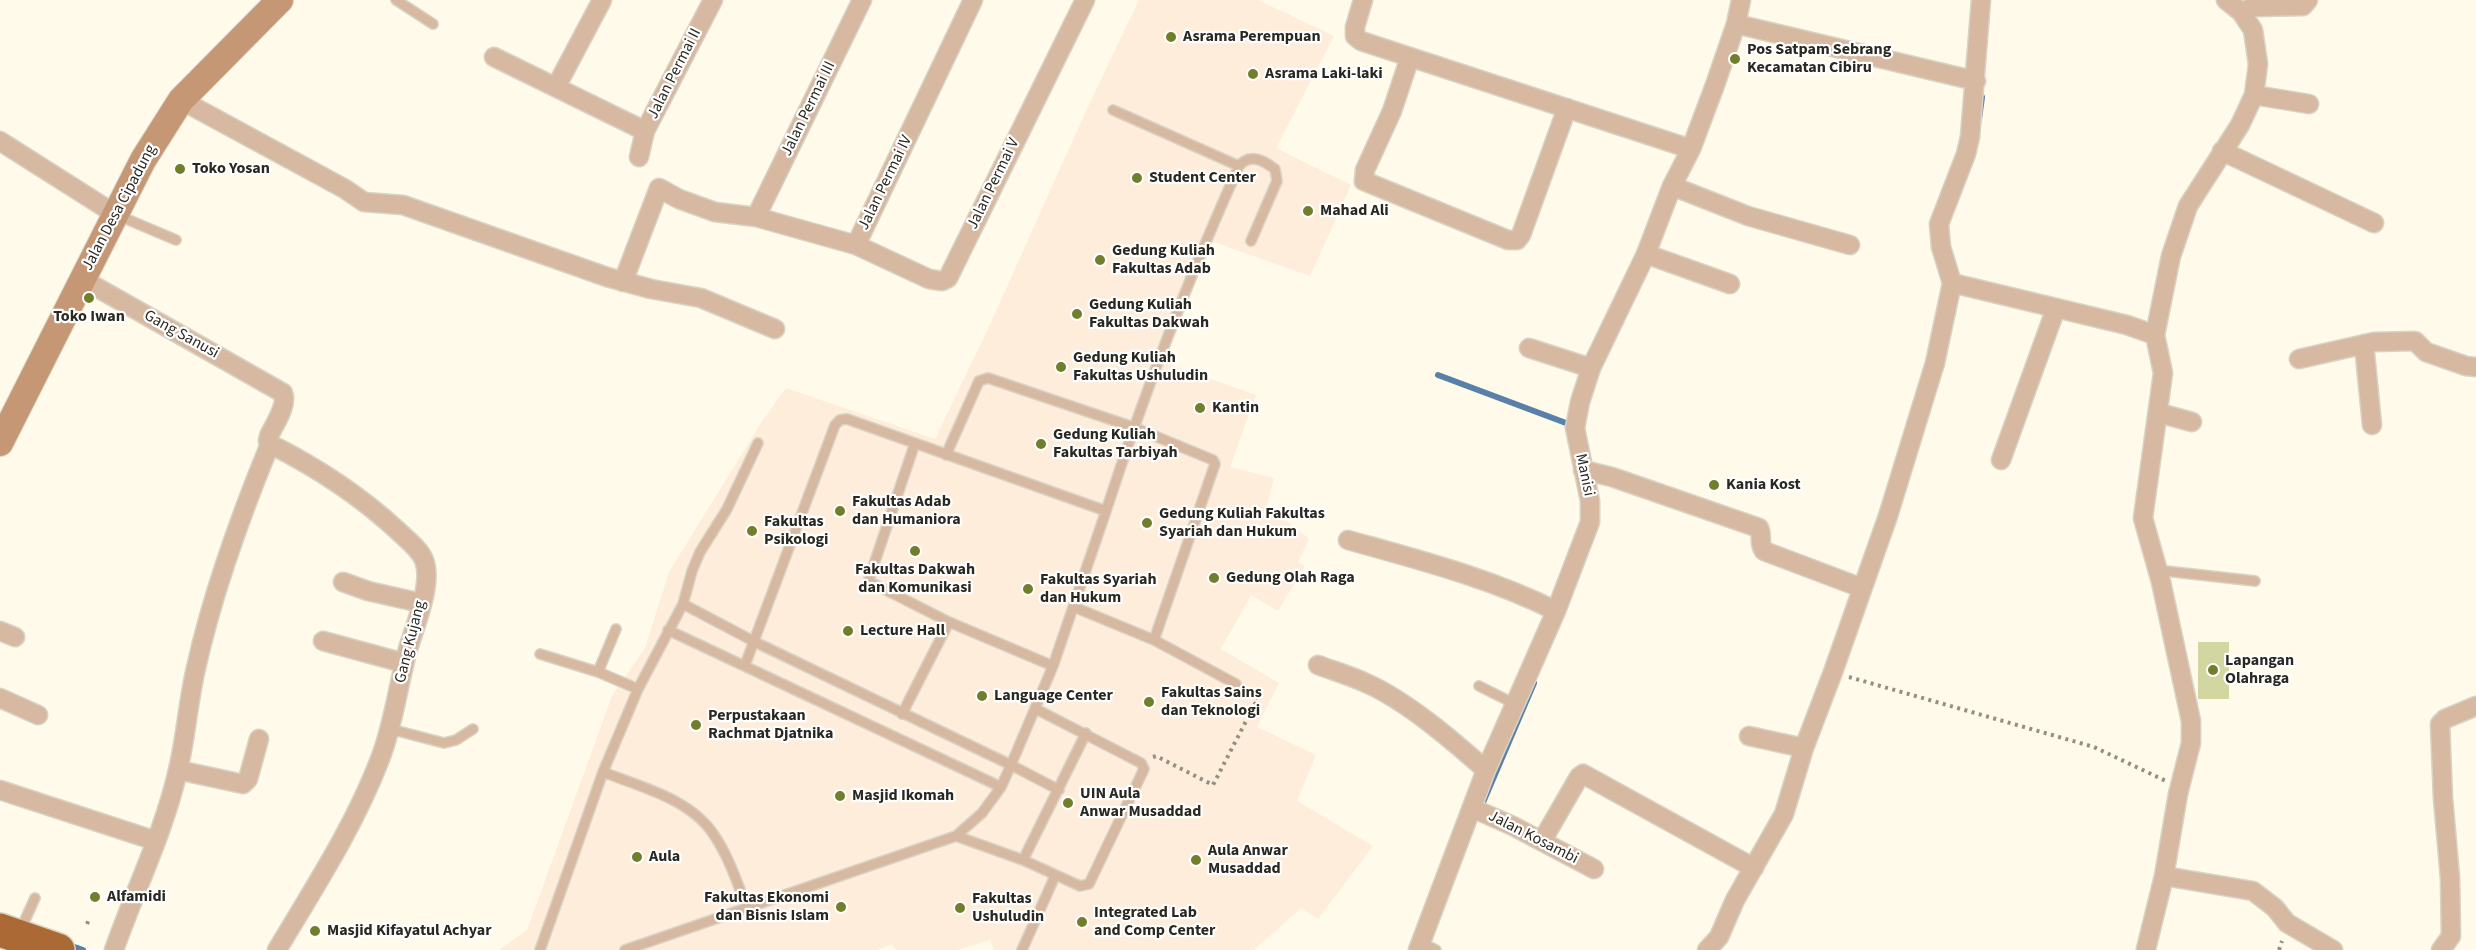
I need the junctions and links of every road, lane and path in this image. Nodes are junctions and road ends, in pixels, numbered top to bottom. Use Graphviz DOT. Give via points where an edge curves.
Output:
graph roads {
  1 [pos="280,0"];
  2 [pos="396,0"];
  3 [pos="602,0"];
  4 [pos="713,0"];
  5 [pos="862,0"];
  6 [pos="973,0"];
  7 [pos="1085,0"];
  8 [pos="1364,0"];
  9 [pos="1741,0"];
  10 [pos="1981,0"];
  11 [pos="2226,0"];
  12 [pos="2308,0"];
  13 [pos="2241,12"];
  14 [pos="433,24"];
  15 [pos="1736,24"];
  16 [pos="494,57"];
  17 [pos="1410,57"];
  18 [pos="1976,81"];
  19 [pos="556,87"];
  20 [pos="2254,95"];
  21 [pos="187,104"];
  22 [pos="2309,104"];
  23 [pos="1567,108"];
  24 [pos="1113,110"];
  25 [pos="645,131"];
  26 [pos="0,141"];
  27 [pos="1690,149"];
  28 [pos="2222,151"];
  29 [pos="639,157"];
  30 [pos="1239,166"];
  31 [pos="1672,186"];
  32 [pos="115,214"];
  33 [pos="756,217"];
  34 [pos="2374,223"];
  35 [pos="176,240"];
  36 [pos="1251,241"];
  37 [pos="856,245"];
  38 [pos="1850,245"];
  39 [pos="1646,254"];
  40 [pos="82,279"];
  41 [pos="623,282"];
  42 [pos="1952,283"];
  43 [pos="1730,284"];
  44 [pos="2056,308"];
  45 [pos="775,329"];
  46 [pos="2155,335"];
  47 [pos="2364,344"];
  48 [pos="1529,348"];
  49 [pos="2299,359"];
  50 [pos="2476,367"];
  51 [pos="1591,368"];
  52 [pos="2159,413"];
  53 [pos="2192,422"];
  54 [pos="2372,425"];
  55 [pos="1133,428"];
  56 [pos="0,443"];
  57 [pos="758,443"];
  58 [pos="915,443"];
  59 [pos="270,444"];
  60 [pos="946,455"];
  61 [pos="2001,460"];
  62 [pos="1583,470"];
  63 [pos="1106,511"];
  64 [pos="1348,540"];
  65 [pos="2157,570"];
  66 [pos="2255,581"];
  67 [pos="343,582"];
  68 [pos="1863,588"];
  69 [pos="422,603"];
  70 [pos="683,604"];
  71 [pos="1074,607"];
  72 [pos="1556,611"];
  73 [pos="949,622"];
  74 [pos="616,629"];
  75 [pos="669,630"];
  76 [pos="323,640"];
  77 [pos="1154,640"];
  78 [pos="755,642"];
  79 [pos="540,654"];
  80 [pos="404,663"];
  81 [pos="745,664"];
  82 [pos="1318,664"];
  83 [pos="1053,666"];
  84 [pos="598,672"];
  85 [pos="1833,672"];
  86 [pos="1236,684"];
  87 [pos="1479,686"];
  88 [pos="638,688"];
  89 [pos="0,698"];
  90 [pos="1515,704"];
  91 [pos="2476,706"];
  92 [pos="1036,709"];
  93 [pos="902,714"];
  94 [pos="38,715"];
  95 [pos="390,729"];
  96 [pos="473,729"];
  97 [pos="1086,733"];
  98 [pos="1749,736"];
  99 [pos="259,739"];
  100 [pos="1804,748"];
  101 [pos="1141,763"];
  102 [pos="1011,765"];
  103 [pos="178,770"];
  104 [pos="1486,770"];
  105 [pos="603,772"];
  106 [pos="1001,787"];
  107 [pos="2180,788"];
  108 [pos="0,790"];
  109 [pos="1059,790"];
  110 [pos="1472,808"];
  111 [pos="957,836"];
  112 [pos="156,841"];
  113 [pos="1542,841"];
  114 [pos="1023,860"];
  115 [pos="1754,868"];
  116 [pos="1594,869"];
  117 [pos="1055,876"];
  118 [pos="2164,876"];
  119 [pos="35,898"];
  120 [pos="747,907"];
  121 [pos="11,936"];
  122 [pos="1426,948"];
  123 [pos="1712,949"];
  124 [pos="2146,949"];
  125 [pos="58,950"];
  126 [pos="114,950"];
  127 [pos="277,950"];
  128 [pos="540,950"];
  129 [pos="626,950"];
  130 [pos="1022,950"];
  131 [pos="2332,950"];
  132 [pos="2441,950"];
  1 -- 21 [label="street, Jalan Desa Cipadung"];
  2 -- 14 [label="lane"];
  3 -- 19 [label="street"];
  4 -- 25 [label="street, Jalan Permai II"];
  5 -- 33 [label="street, Jalan Permai III"];
  6 -- 37 [label="street, Jalan Permai IV"];
  7 -- 37 [label="street, Jalan Permai V" via="948,278 929,279"];
  8 -- 17 [label="street" via="1355,36"];
  9 -- 15 [label="street, Manisi"];
  10 -- 18 [label="street"];
  11 -- 13 [label="street"];
  12 -- 13 [label="street" via="2302,6 2254,7"];
  13 -- 20 [label="street" via="2253,30 2258,64"];
  15 -- 18 [label="street"];
  15 -- 27 [label="street, Manisi"];
  16 -- 19 [label="street, Jalan Permai II"];
  17 -- 23 [label="street"];
  17 -- 23 [label="street" via="1364,181 1508,240 1517,240 1521,235"];
  18 -- 42 [label="street" via="1966,154 1939,224 1941,248"];
  19 -- 25 [label="street, Jalan Permai II"];
  20 -- 22 [label="street"];
  20 -- 28 [label="street"];
  21 -- 32 [label="street, Jalan Desa Cipadung" via="143,160"];
  21 -- 41 [label="street" via="364,202 403,205"];
  23 -- 27 [label="street"];
  24 -- 30 [label="lane"];
  25 -- 29 [label="street"];
  26 -- 32 [label="street"];
  27 -- 31 [label="street, Manisi"];
  28 -- 34 [label="street"];
  28 -- 46 [label="street" via="2188,206 2171,256"];
  30 -- 36 [label="lane" via="1255,158 1266,162 1275,169 1277,181"];
  30 -- 55 [label="lane" via="1198,257"];
  31 -- 38 [label="street" via="1748,216"];
  31 -- 39 [label="street, Manisi"];
  32 -- 35 [label="lane"];
  32 -- 40 [label="street, Jalan Desa Cipadung"];
  33 -- 37 [label="street, Jalan Permai IV"];
  33 -- 41 [label="street, Jalan Permai IV" via="715,212 659,188"];
  39 -- 43 [label="street"];
  39 -- 51 [label="street, Manisi"];
  40 -- 56 [label="street, Jalan Desa Cipadung"];
  40 -- 59 [label="street, Gang Sanusi" via="279,390 285,398 269,436"];
  41 -- 45 [label="street" via="701,298"];
  42 -- 44 [label="street"];
  42 -- 68 [label="street" via="1935,363"];
  44 -- 46 [label="street" via="2127,324"];
  44 -- 61 [label="street"];
  46 -- 52 [label="street" via="2163,374"];
  47 -- 49 [label="street"];
  47 -- 50 [label="street" via="2415,341 2426,352"];
  47 -- 54 [label="street"];
  48 -- 51 [label="street"];
  51 -- 62 [label="street, Manisi" via="1575,428"];
  52 -- 53 [label="street"];
  52 -- 65 [label="street" via="2143,518"];
  55 -- 60 [label="lane" via="985,378 979,381"];
  55 -- 63 [label="lane"];
  55 -- 77 [label="lane" via="1209,456 1215,464"];
  57 -- 70 [label="lane" via="727,509 700,552"];
  58 -- 60 [label="lane"];
  58 -- 73 [label="lane" via="869,579"];
  58 -- 78 [label="lane" via="847,419 835,425"];
  59 -- 69 [label="street, Gang Kujang" via="334,480 410,542 425,564"];
  59 -- 103 [label="street" via="229,550 206,627"];
  60 -- 63 [label="lane"];
  62 -- 68 [label="street" via="1759,528 1759,543 1764,551"];
  62 -- 72 [label="street, Manisi" via="1590,522"];
  63 -- 71 [label="lane"];
  64 -- 72 [label="street" via="1455,571"];
  65 -- 66 [label="lane"];
  65 -- 107 [label="street" via="2191,721 2191,743"];
  67 -- 69 [label="street"];
  68 -- 85 [label="street"];
  69 -- 80 [label="street, Gang Kujang"];
  70 -- 75 [label="lane"];
  70 -- 78 [label="lane"];
  71 -- 77 [label="lane"];
  71 -- 83 [label="lane"];
  72 -- 90 [label="street, Manisi"];
  73 -- 83 [label="lane"];
  73 -- 93 [label="lane"];
  74 -- 84 [label="lane"];
  75 -- 81 [label="lane"];
  75 -- 88 [label="lane"];
  76 -- 80 [label="street"];
  77 -- 86 [label="lane"];
  78 -- 81 [label="lane"];
  78 -- 93 [label="lane"];
  79 -- 84 [label="lane"];
  80 -- 95 [label="street, Gang Kujang"];
  81 -- 106 [label="lane"];
  82 -- 104 [label="street" via="1390,696"];
  83 -- 92 [label="lane"];
  84 -- 88 [label="lane"];
  85 -- 100 [label="street"];
  85 -- 107 [label="path" via="2094,747"];
  86 -- 101 [label="path" via="1258,698 1213,785 1156,756"];
  87 -- 90 [label="lane"];
  88 -- 105 [label="lane"];
  89 -- 94 [label="street"];
  90 -- 104 [label="street, Manisi"];
  91 -- 132 [label="street" via="2440,724 2451,936"];
  92 -- 97 [label="lane"];
  92 -- 102 [label="lane"];
  93 -- 102 [label="lane"];
  95 -- 96 [label="lane" via="444,743"];
  95 -- 127 [label="street, Gang Kujang" via="351,825"];
  97 -- 101 [label="lane"];
  97 -- 109 [label="lane"];
  98 -- 100 [label="street"];
  99 -- 103 [label="street" via="248,779 243,784"];
  100 -- 115 [label="street" via="1784,814"];
  101 -- 117 [label="lane" via="1143,772 1089,884 1080,886"];
  102 -- 106 [label="lane"];
  102 -- 109 [label="lane"];
  103 -- 112 [label="street"];
  104 -- 110 [label="street, Manisi"];
  105 -- 120 [label="lane" via="674,801 697,816 714,834"];
  105 -- 128 [label="lane"];
  106 -- 111 [label="lane" via="982,813"];
  107 -- 118 [label="street"];
  108 -- 112 [label="street"];
  109 -- 114 [label="lane"];
  110 -- 113 [label="street, Jalan Kosambi"];
  110 -- 122 [label="street, Manisi"];
  111 -- 114 [label="lane"];
  111 -- 120 [label="lane"];
  112 -- 126 [label="street"];
  113 -- 115 [label="street" via="1583,774"];
  113 -- 116 [label="street, Jalan Kosambi"];
  114 -- 117 [label="lane"];
  115 -- 123 [label="street"];
  117 -- 130 [label="lane"];
  118 -- 124 [label="street"];
  118 -- 131 [label="street" via="2253,891 2287,923"];
  119 -- 121 [label="lane"];
  120 -- 129 [label="lane"];
  121 -- 125 [label="highway"];
}
